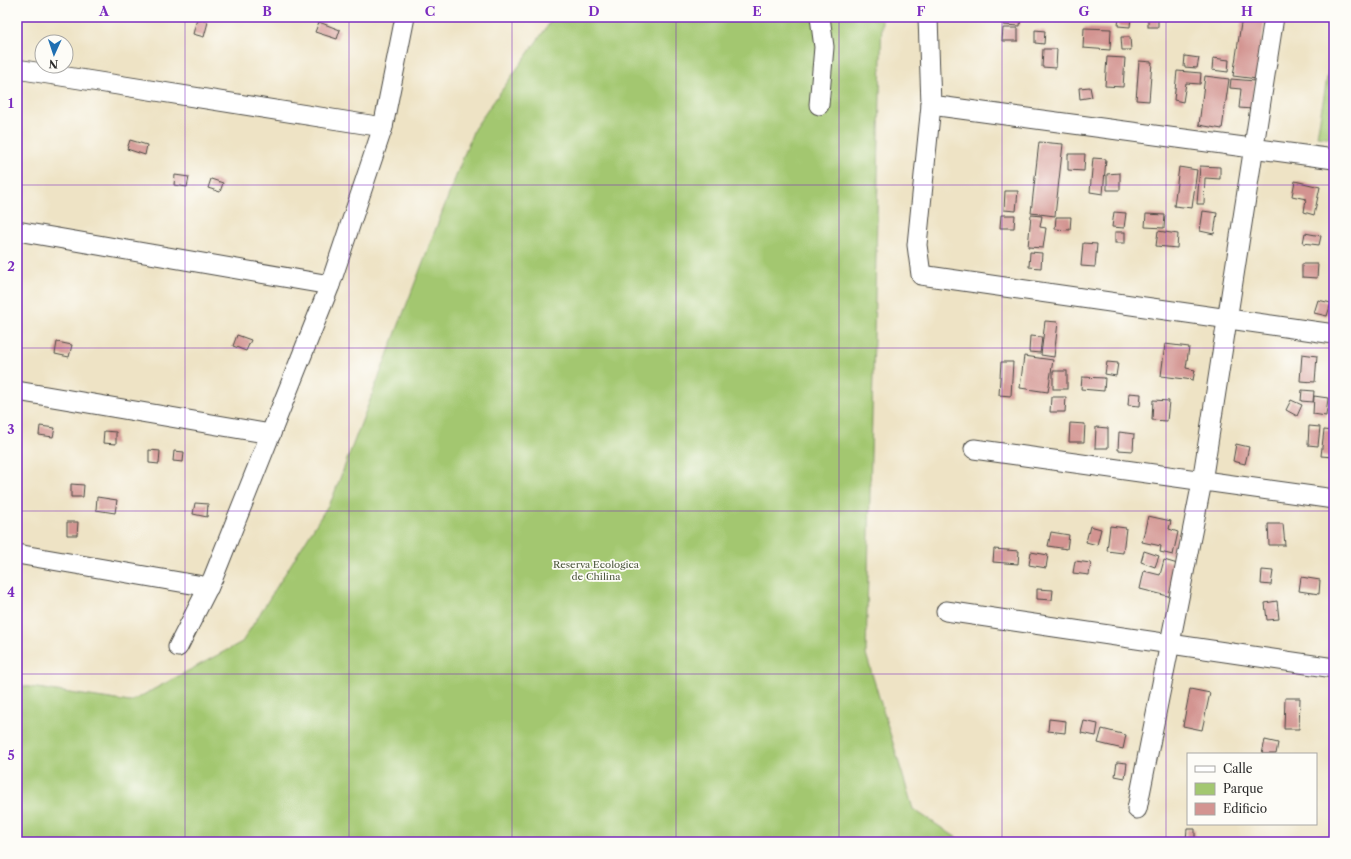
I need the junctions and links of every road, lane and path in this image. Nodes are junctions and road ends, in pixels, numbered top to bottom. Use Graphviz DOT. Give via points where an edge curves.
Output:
graph roads {
  1 [pos="406,17"];
  2 [pos="820,17"];
  3 [pos="928,17"];
  4 [pos="1274,17"];
  5 [pos="23,70"];
  6 [pos="819,105"];
  7 [pos="930,105"];
  8 [pos="383,127"];
  9 [pos="1254,148"];
  10 [pos="1334,159"];
  11 [pos="17,231"];
  12 [pos="330,285"];
  13 [pos="1227,318"];
  14 [pos="1334,334"];
  15 [pos="17,391"];
  16 [pos="271,434"];
  17 [pos="974,449"];
  18 [pos="1202,482"];
  19 [pos="1334,499"];
  20 [pos="17,554"];
  21 [pos="209,587"];
  22 [pos="946,611"];
  23 [pos="1169,644"];
  24 [pos="178,647"];
  25 [pos="1334,668"];
  26 [pos="1137,809"];
  1 -- 8 [label="street"];
  2 -- 6 [label="street" via="824,47"];
  3 -- 7 [label="street"];
  4 -- 9 [label="street"];
  5 -- 8 [label="street"];
  7 -- 9 [label="street"];
  7 -- 13 [label="street" via="917,245 921,275"];
  8 -- 12 [label="street"];
  9 -- 10 [label="street"];
  9 -- 13 [label="street"];
  11 -- 12 [label="street"];
  12 -- 16 [label="street"];
  13 -- 14 [label="street"];
  13 -- 18 [label="street"];
  15 -- 16 [label="street"];
  16 -- 21 [label="street"];
  17 -- 18 [label="street"];
  18 -- 19 [label="street"];
  18 -- 23 [label="street"];
  20 -- 21 [label="street"];
  21 -- 24 [label="street"];
  22 -- 23 [label="street"];
  23 -- 25 [label="street"];
  23 -- 26 [label="street"];
}
